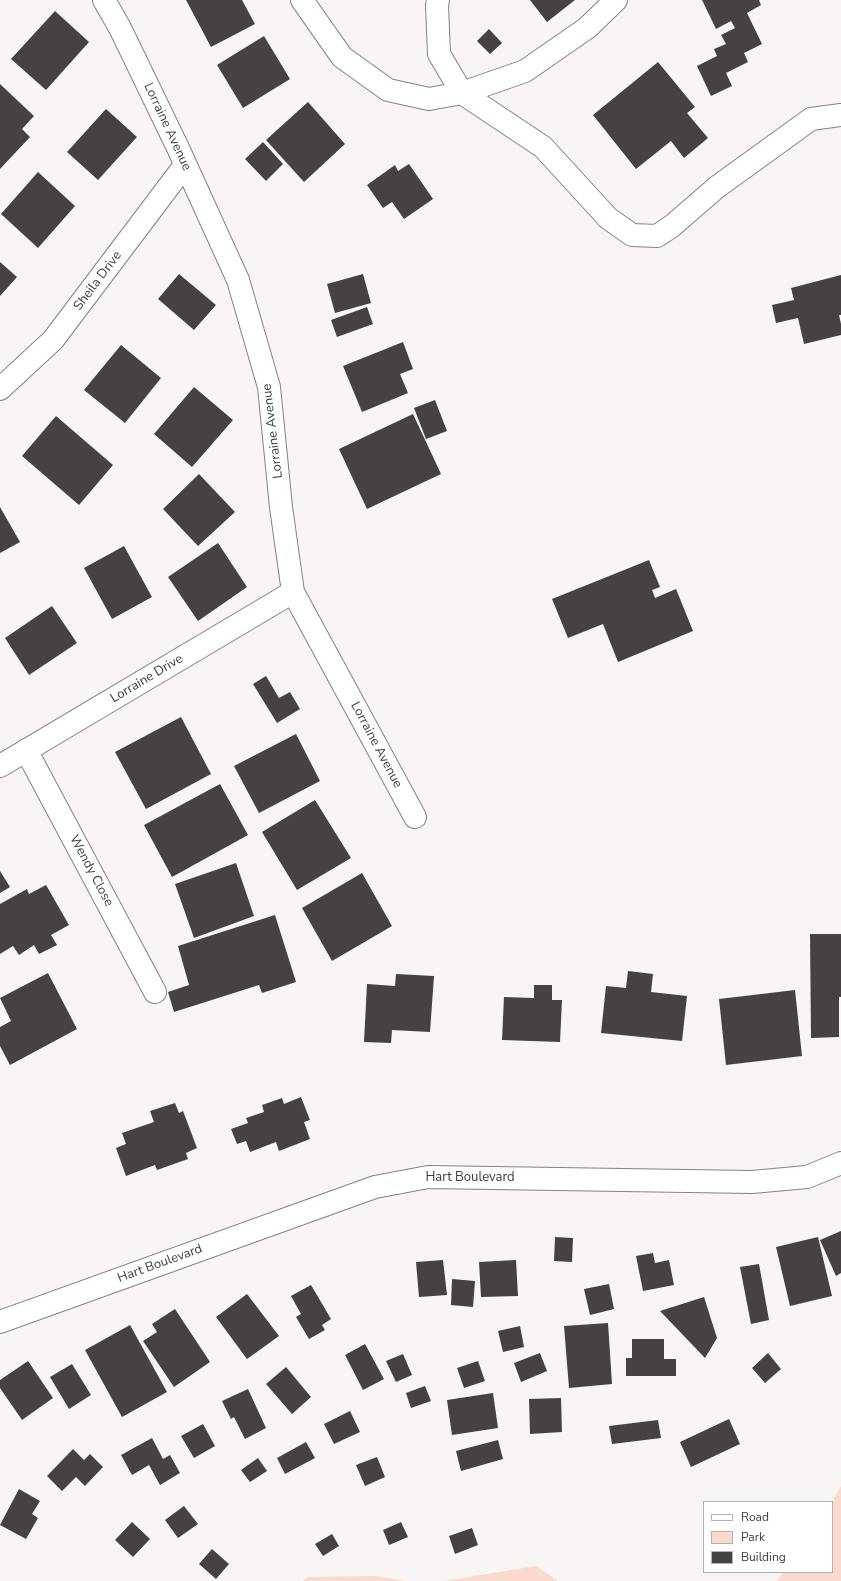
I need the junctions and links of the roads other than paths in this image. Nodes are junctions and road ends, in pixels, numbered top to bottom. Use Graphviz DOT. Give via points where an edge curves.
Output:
graph roads {
  1 [pos="104,0"];
  2 [pos="302,0"];
  3 [pos="438,0"];
  4 [pos="616,0"];
  5 [pos="462,93"];
  6 [pos="841,115"];
  7 [pos="185,165"];
  8 [pos="0,389"];
  9 [pos="293,592"];
  10 [pos="26,750"];
  11 [pos="0,766"];
  12 [pos="415,817"];
  13 [pos="155,992"];
  14 [pos="841,1163"];
  15 [pos="0,1322"];
  1 -- 7 [label="street, Lorraine Avenue" via="120,28"];
  2 -- 5 [label="street" via="342,57 388,90 429,99"];
  3 -- 5 [label="street" via="439,54"];
  4 -- 5 [label="street" via="587,28 525,71"];
  5 -- 6 [label="street" via="543,147 608,218 632,235 657,236 717,186 811,119"];
  7 -- 8 [label="street, Sheila Drive" via="53,340"];
  7 -- 9 [label="street, Lorraine Avenue" via="238,280 269,387"];
  9 -- 10 [label="street, Lorraine Drive"];
  9 -- 12 [label="street, Lorraine Avenue"];
  10 -- 11 [label="street, Lorraine Drive"];
  10 -- 13 [label="street, Wendy Close"];
  14 -- 15 [label="street, Hart Boulevard" via="807,1176 752,1182 428,1177 376,1187"];
}
